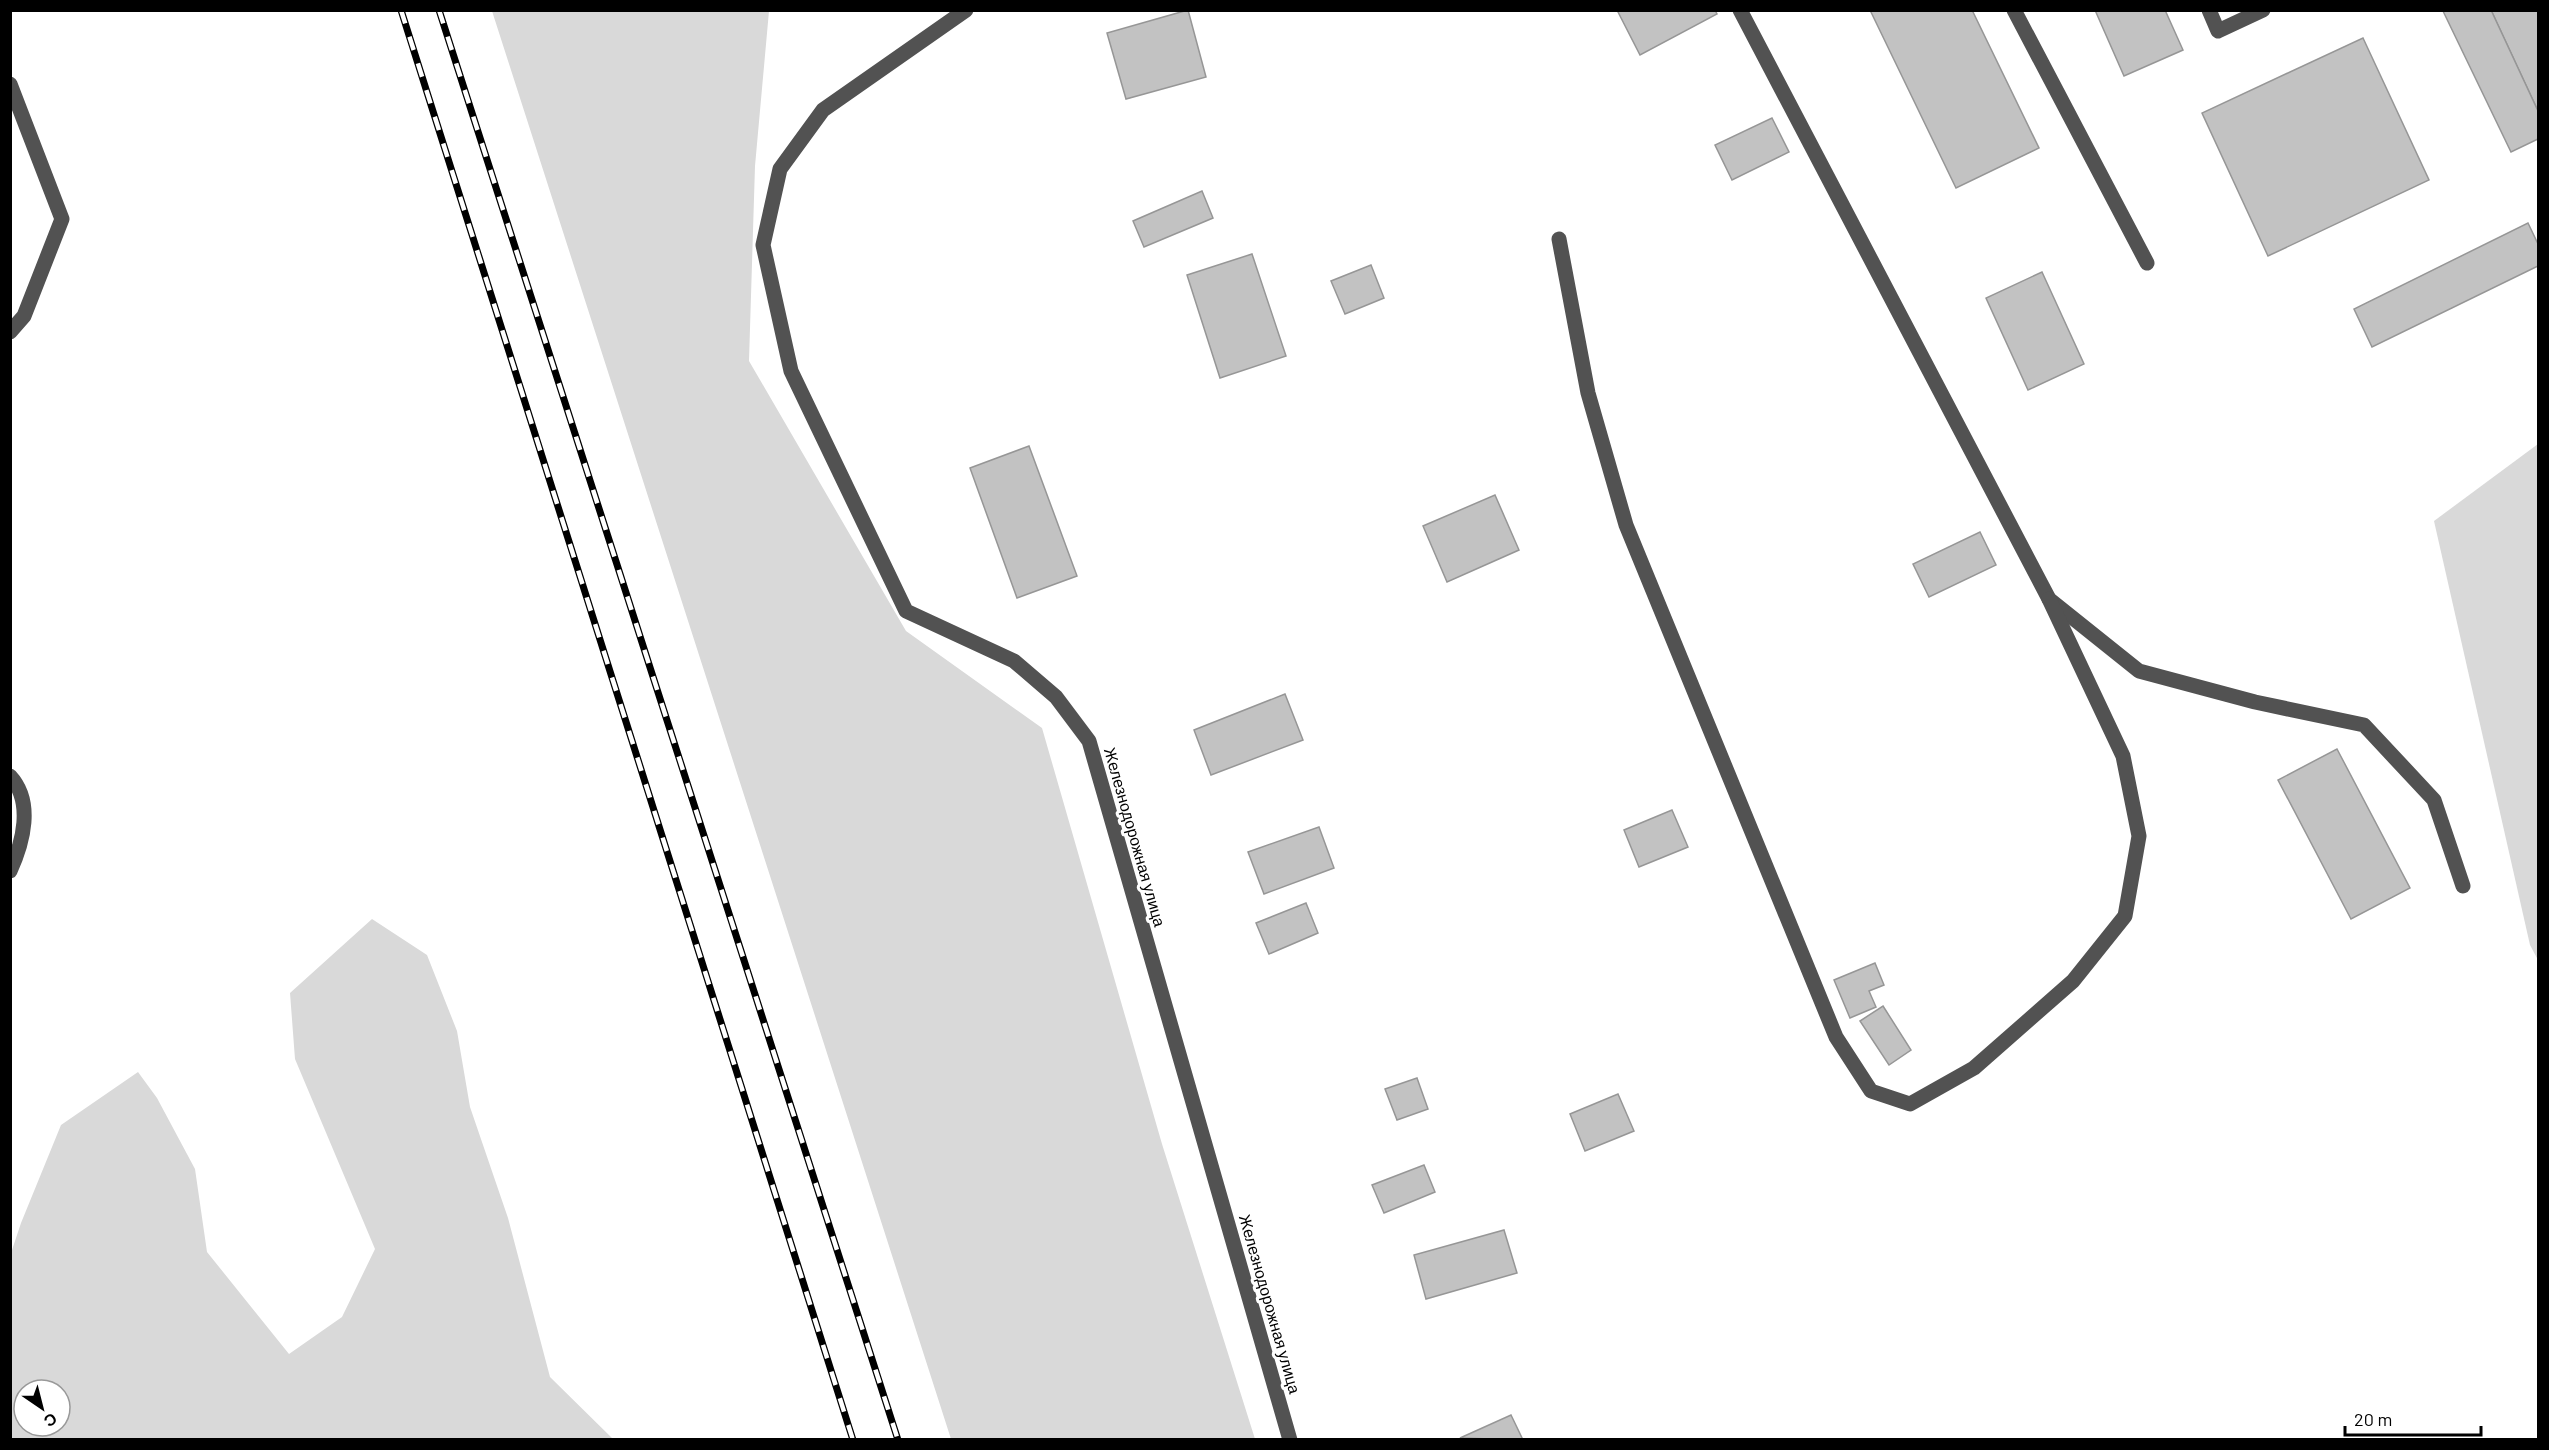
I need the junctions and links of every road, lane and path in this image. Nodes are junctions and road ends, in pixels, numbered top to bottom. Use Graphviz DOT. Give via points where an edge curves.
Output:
graph roads {
  1 [pos="966,10"];
  2 [pos="1740,10"];
  3 [pos="2014,10"];
  4 [pos="2209,10"];
  5 [pos="2263,10"];
  6 [pos="10,84"];
  7 [pos="1559,239"];
  8 [pos="2147,263"];
  9 [pos="10,332"];
  10 [pos="2049,599"];
  11 [pos="10,776"];
  12 [pos="10,871"];
  13 [pos="2463,886"];
  14 [pos="1290,1440"];
  1 -- 14 [label="street, Железнодорожная улица" via="823,110 780,169 763,246 778,314 791,371 906,611 1014,661 1056,697 1089,741"];
  2 -- 10 [label="street"];
  3 -- 8 [label="street"];
  4 -- 5 [label="street" via="2218,31"];
  6 -- 9 [label="street" via="62,219 24,316"];
  7 -- 10 [label="street" via="1588,393 1626,525 1836,1036 1870,1091 1910,1104 1974,1068 2073,981 2125,916 2139,836 2123,756"];
  10 -- 13 [label="street" via="2139,671 2255,702 2364,725 2434,800"];
  11 -- 12 [label="street" via="26,813"];
}
